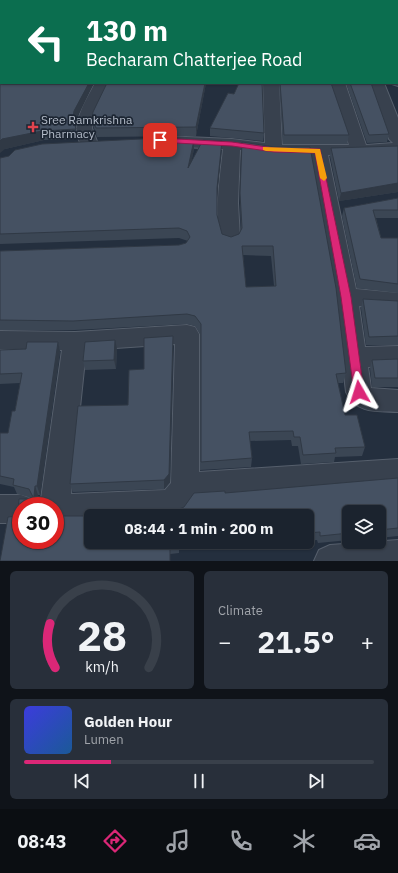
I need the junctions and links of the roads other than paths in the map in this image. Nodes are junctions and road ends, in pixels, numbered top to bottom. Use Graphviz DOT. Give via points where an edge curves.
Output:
graph roads {
  1 [pos="103,84"];
  2 [pos="271,84"];
  3 [pos="337,84"];
  4 [pos="376,84"];
  5 [pos="398,139"];
  6 [pos="144,141"];
  7 [pos="89,144"];
  8 [pos="232,144"];
  9 [pos="398,148"];
  10 [pos="274,150"];
  11 [pos="359,150"];
  12 [pos="318,151"];
  13 [pos="230,238"];
  14 [pos="346,297"];
  15 [pos="398,301"];
  16 [pos="0,340"];
  17 [pos="76,341"];
  18 [pos="398,356"];
  19 [pos="355,357"];
  20 [pos="398,400"];
  21 [pos="398,472"];
  22 [pos="185,487"];
  23 [pos="56,497"];
  24 [pos="64,507"];
  25 [pos="0,509"];
  26 [pos="12,509"];
  27 [pos="398,556"];
  28 [pos="330,561"];
  1 -- 7 [label="street" via="85,121 84,128"];
  2 -- 10 [label="street"];
  3 -- 11 [label="street"];
  4 -- 5 [label="street"];
  6 -- 8 [label="street"];
  8 -- 10 [label="street"];
  8 -- 13 [label="street" via="228,195"];
  9 -- 11 [label="street"];
  10 -- 12 [label="street"];
  11 -- 12 [label="street"];
  12 -- 14 [label="street" via="338,209"];
  14 -- 15 [label="street"];
  14 -- 19 [label="street"];
  16 -- 17 [label="street"];
  17 -- 22 [label="street" via="187,334"];
  17 -- 23 [label="street"];
  18 -- 19 [label="street"];
  19 -- 20 [label="street" via="361,396 366,400"];
  21 -- 22 [label="street"];
  22 -- 24 [label="street" via="173,504"];
  25 -- 26 [label="street"];
  27 -- 28 [label="street"];
}
